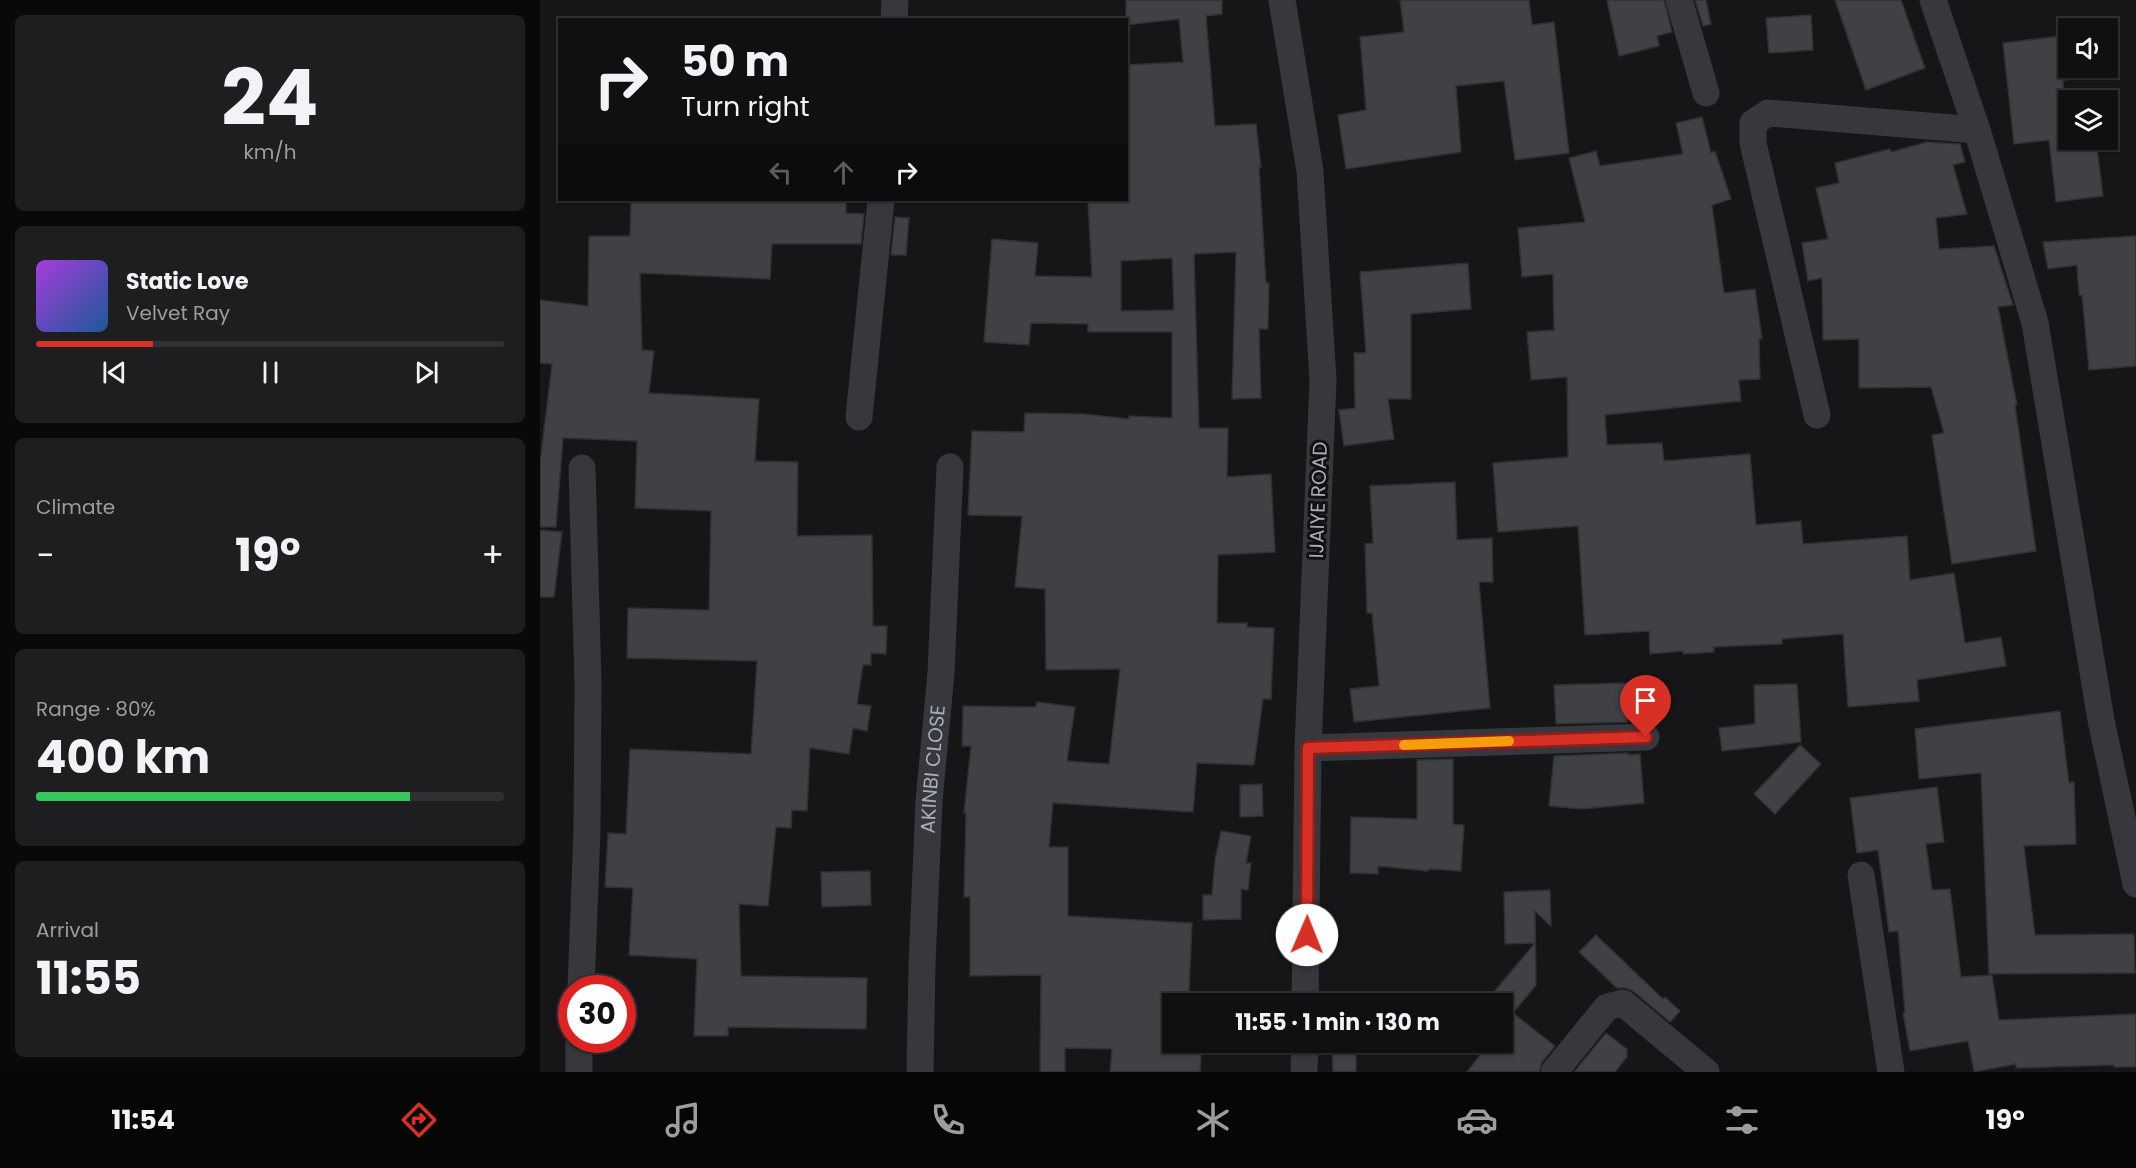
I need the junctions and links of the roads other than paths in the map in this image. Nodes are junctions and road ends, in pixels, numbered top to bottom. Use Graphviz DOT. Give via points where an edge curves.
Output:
graph roads {
  1 [pos="895,0"];
  2 [pos="1281,0"];
  3 [pos="1679,0"];
  4 [pos="1933,0"];
  5 [pos="894,18"];
  6 [pos="1706,93"];
  7 [pos="1977,130"];
  8 [pos="881,201"];
  9 [pos="1817,415"];
  10 [pos="859,417"];
  11 [pos="950,467"];
  12 [pos="582,468"];
  13 [pos="1646,737"];
  14 [pos="1308,748"];
  15 [pos="1861,875"];
  16 [pos="2136,884"];
  17 [pos="581,975"];
  18 [pos="1305,993"];
  19 [pos="579,1053"];
  20 [pos="1305,1053"];
  21 [pos="579,1072"];
  22 [pos="920,1072"];
  23 [pos="1304,1072"];
  24 [pos="1554,1072"];
  25 [pos="1706,1072"];
  26 [pos="1891,1072"];
  1 -- 5 [label="street"];
  2 -- 14 [label="street, IJAIYE ROAD" via="1310,171 1323,380"];
  3 -- 6 [label="street"];
  4 -- 7 [label="street"];
  7 -- 9 [label="street" via="1768,113 1753,123 1753,143"];
  7 -- 16 [label="street" via="2034,323 2101,720"];
  8 -- 10 [label="street"];
  11 -- 22 [label="street, AKINBI CLOSE" via="941,673 929,801"];
  12 -- 17 [label="street" via="588,684"];
  13 -- 14 [label="street"];
  14 -- 18 [label="street, IJAIYE ROAD"];
  15 -- 26 [label="street"];
  19 -- 21 [label="street"];
  20 -- 23 [label="street"];
  24 -- 25 [label="street" via="1607,1007 1623,1004"];
}
